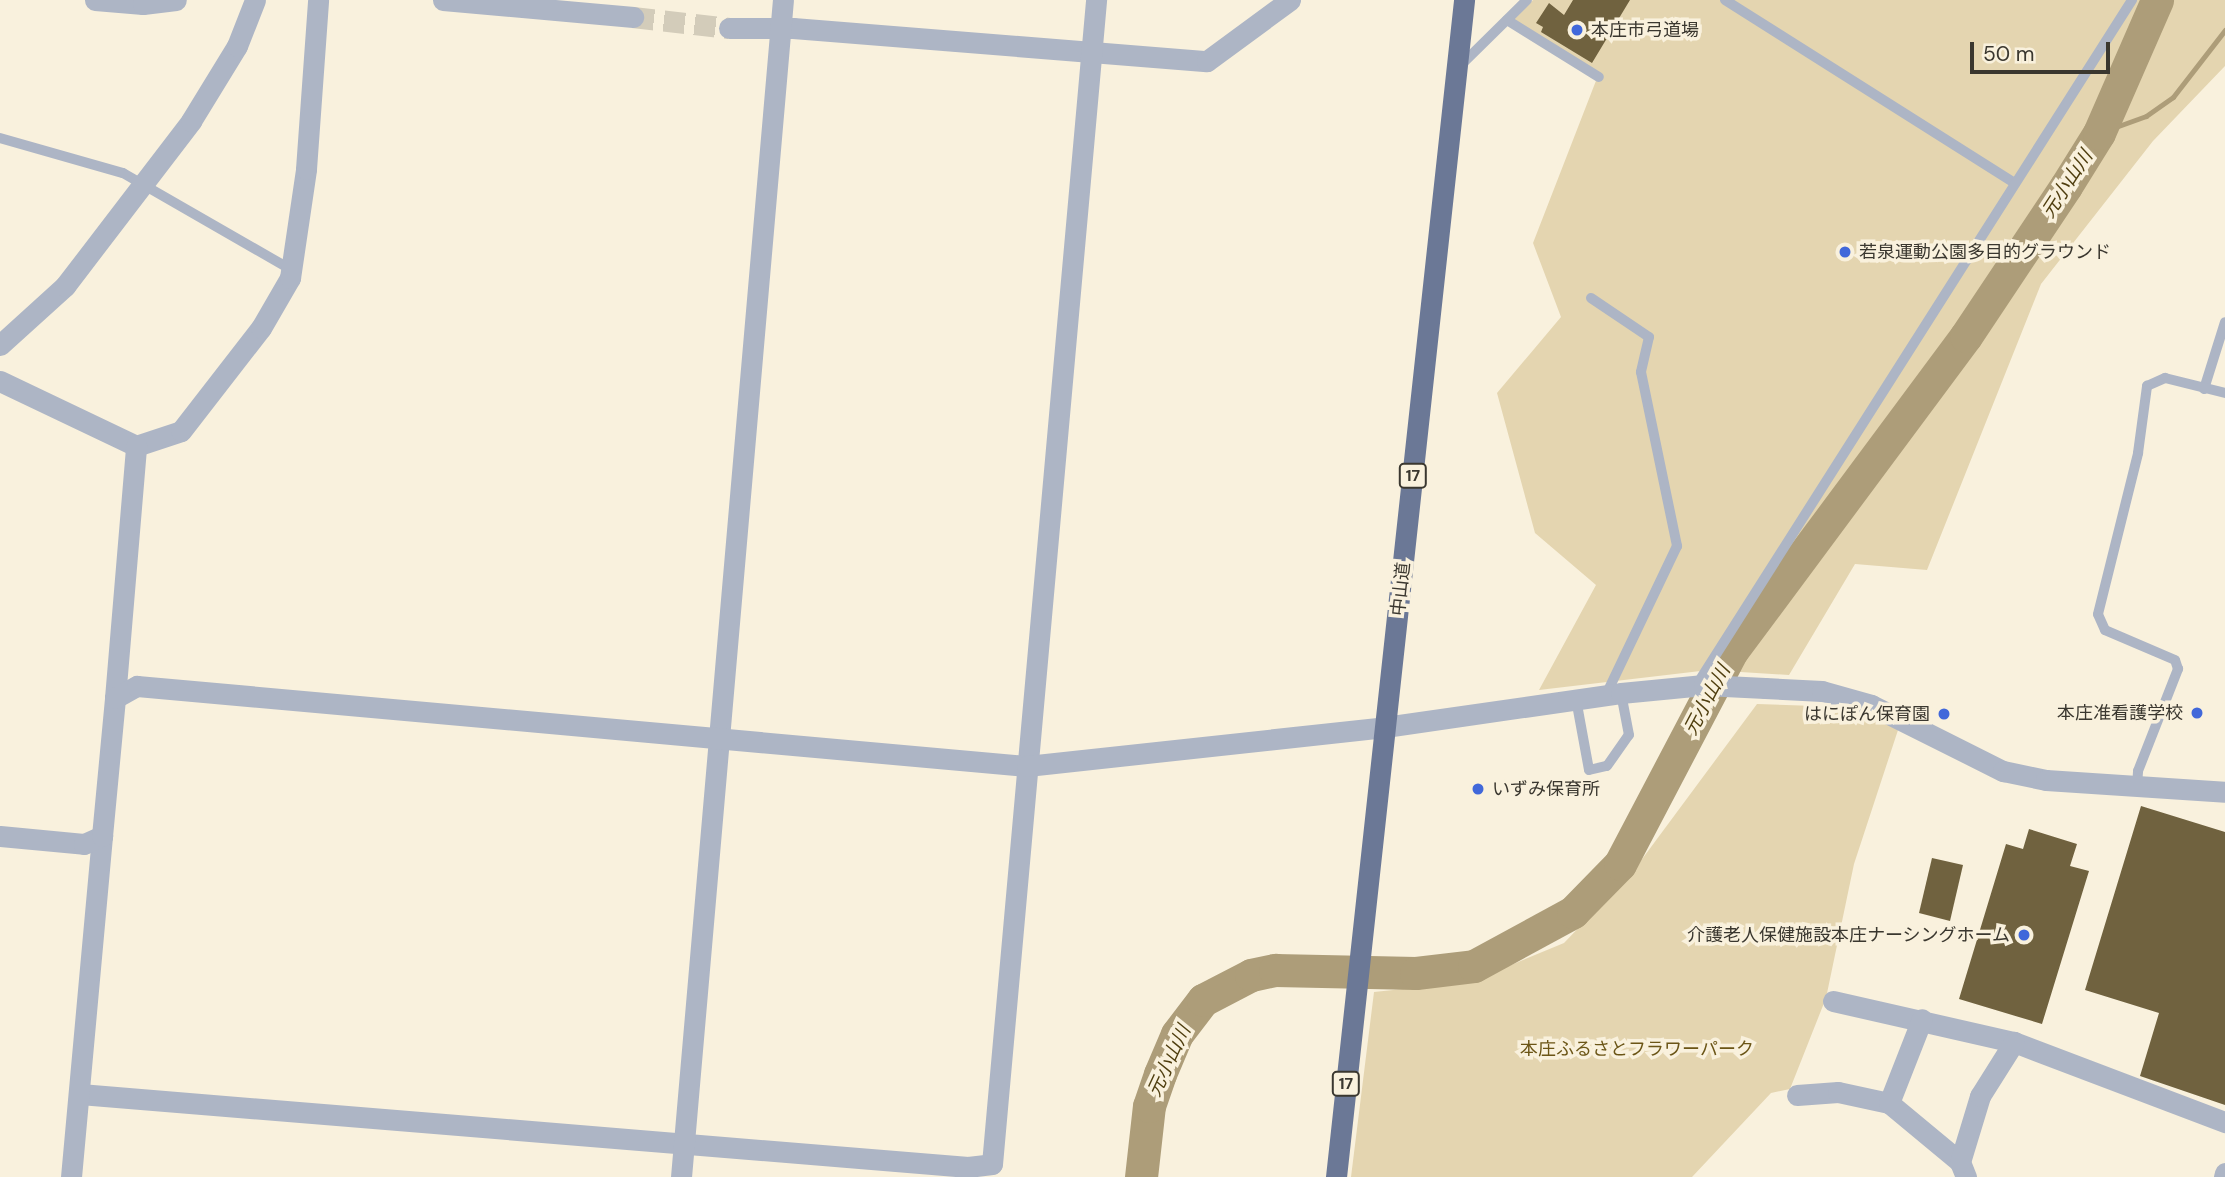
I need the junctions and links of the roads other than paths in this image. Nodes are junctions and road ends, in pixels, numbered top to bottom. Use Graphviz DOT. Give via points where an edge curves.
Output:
graph roads {
  1 [pos="95,0"];
  2 [pos="176,0"];
  3 [pos="255,0"];
  4 [pos="318,0"];
  5 [pos="443,0"];
  6 [pos="783,0"];
  7 [pos="1096,0"];
  8 [pos="1290,0"];
  9 [pos="1464,0"];
  10 [pos="1527,0"];
  11 [pos="1725,0"];
  12 [pos="2132,0"];
  13 [pos="125,1"];
  14 [pos="496,1"];
  15 [pos="549,5"];
  16 [pos="634,17"];
  17 [pos="1507,20"];
  18 [pos="729,27"];
  19 [pos="780,31"];
  20 [pos="1091,53"];
  21 [pos="1458,68"];
  22 [pos="1599,77"];
  23 [pos="0,138"];
  24 [pos="2015,183"];
  25 [pos="141,184"];
  26 [pos="292,270"];
  27 [pos="1591,298"];
  28 [pos="2225,321"];
  29 [pos="0,345"];
  30 [pos="0,381"];
  31 [pos="2204,389"];
  32 [pos="2225,393"];
  33 [pos="136,446"];
  34 [pos="1700,685"];
  35 [pos="1613,694"];
  36 [pos="115,698"];
  37 [pos="1576,699"];
  38 [pos="1385,727"];
  39 [pos="716,737"];
  40 [pos="1027,766"];
  41 [pos="2137,786"];
  42 [pos="2225,792"];
  43 [pos="0,836"];
  44 [pos="102,836"];
  45 [pos="1833,1001"];
  46 [pos="1922,1019"];
  47 [pos="2014,1042"];
  48 [pos="80,1094"];
  49 [pos="1797,1095"];
  50 [pos="1889,1103"];
  51 [pos="2225,1122"];
  52 [pos="685,1141"];
  53 [pos="1963,1170"];
  54 [pos="968,1172"];
  55 [pos="71,1177"];
  56 [pos="681,1177"];
  57 [pos="1336,1177"];
  1 -- 13 [label="street"];
  2 -- 13 [label="street"];
  3 -- 25 [label="street" via="237,46 191,121"];
  4 -- 26 [label="street" via="306,169"];
  5 -- 14 [label="street"];
  6 -- 19 [label="street"];
  7 -- 20 [label="street"];
  8 -- 20 [label="street" via="1207,61"];
  9 -- 21 [label="highway, 中山道 / 17"];
  10 -- 17 [label="lane"];
  11 -- 24 [label="lane"];
  12 -- 24 [label="lane"];
  14 -- 15 [label="street"];
  15 -- 16 [label="street"];
  17 -- 21 [label="lane"];
  17 -- 22 [label="lane"];
  18 -- 19 [label="street"];
  19 -- 20 [label="street" via="793,28"];
  19 -- 39 [label="street"];
  20 -- 40 [label="street"];
  21 -- 38 [label="highway, 中山道 / 17"];
  23 -- 25 [label="lane" via="123,173"];
  24 -- 34 [label="lane"];
  25 -- 26 [label="lane"];
  25 -- 29 [label="street" via="65,286"];
  26 -- 33 [label="street" via="261,328 181,432"];
  27 -- 35 [label="lane" via="1649,337 1640,372 1677,546"];
  28 -- 31 [label="lane"];
  30 -- 33 [label="street"];
  31 -- 32 [label="lane"];
  31 -- 41 [label="lane" via="2165,378 2147,386 2138,453 2098,614 2105,630 2175,660 2178,669 2138,771"];
  33 -- 36 [label="street"];
  34 -- 35 [label="street"];
  34 -- 41 [label="street" via="1822,691 1871,705 2003,771 2046,780"];
  35 -- 37 [label="street"];
  35 -- 37 [label="lane" via="1629,735 1608,766 1589,769"];
  36 -- 39 [label="street" via="137,687"];
  36 -- 44 [label="street"];
  37 -- 38 [label="street"];
  38 -- 40 [label="street"];
  38 -- 57 [label="highway, 中山道 / 17"];
  39 -- 40 [label="street"];
  39 -- 52 [label="street"];
  40 -- 54 [label="street" via="992,1164"];
  41 -- 42 [label="street"];
  43 -- 44 [label="street" via="84,844"];
  44 -- 48 [label="street"];
  45 -- 46 [label="street"];
  46 -- 47 [label="street"];
  46 -- 50 [label="street"];
  47 -- 51 [label="street"];
  47 -- 53 [label="street" via="1980,1096"];
  48 -- 52 [label="street"];
  48 -- 55 [label="street"];
  49 -- 50 [label="street" via="1838,1092"];
  50 -- 53 [label="street"];
  52 -- 54 [label="street"];
  52 -- 56 [label="street"];
}
